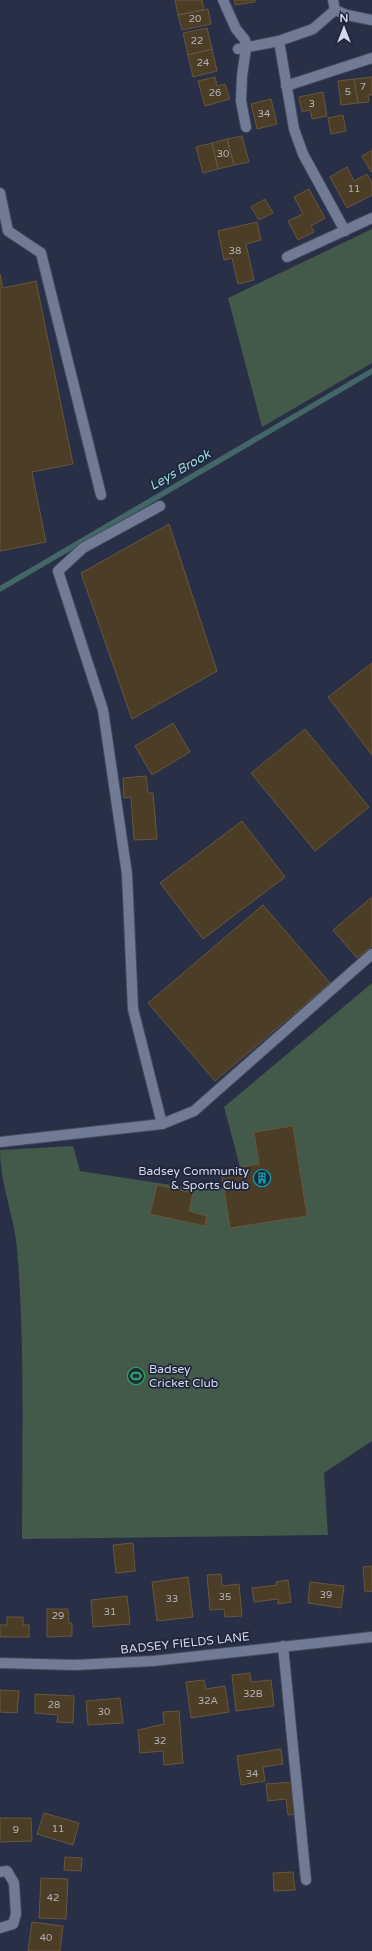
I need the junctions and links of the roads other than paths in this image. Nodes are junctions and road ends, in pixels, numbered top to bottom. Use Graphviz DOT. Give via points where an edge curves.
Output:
graph roads {
  1 [pos="223,0"];
  2 [pos="334,5"];
  3 [pos="372,20"];
  4 [pos="279,41"];
  5 [pos="242,48"];
  6 [pos="372,58"];
  7 [pos="286,86"];
  8 [pos="246,127"];
  9 [pos="0,192"];
  10 [pos="368,220"];
  11 [pos="345,231"];
  12 [pos="286,257"];
  13 [pos="101,495"];
  14 [pos="160,506"];
  15 [pos="372,954"];
  16 [pos="162,1124"];
  17 [pos="0,1142"];
  18 [pos="372,1637"];
  19 [pos="284,1646"];
  20 [pos="0,1663"];
  21 [pos="0,1872"];
  22 [pos="306,1880"];
  23 [pos="0,1928"];
  1 -- 5 [label="street" via="236,29 245,40"];
  2 -- 3 [label="street" via="347,15"];
  2 -- 4 [label="street" via="313,29"];
  4 -- 5 [label="street"];
  4 -- 7 [label="street"];
  5 -- 8 [label="street" via="241,100"];
  6 -- 7 [label="street"];
  7 -- 11 [label="street" via="294,129 303,154"];
  9 -- 13 [label="street" via="8,231 41,253"];
  10 -- 11 [label="street"];
  11 -- 12 [label="street"];
  14 -- 16 [label="street" via="83,548 58,571 103,710 127,874 133,1009"];
  15 -- 16 [label="street" via="194,1111"];
  16 -- 17 [label="street"];
  18 -- 19 [label="street, BADSEY FIELDS LANE"];
  19 -- 20 [label="street, BADSEY FIELDS LANE" via="153,1661 76,1665"];
  19 -- 22 [label="street"];
  21 -- 23 [label="street" via="7,1871 14,1883 16,1914 13,1924"];
}
